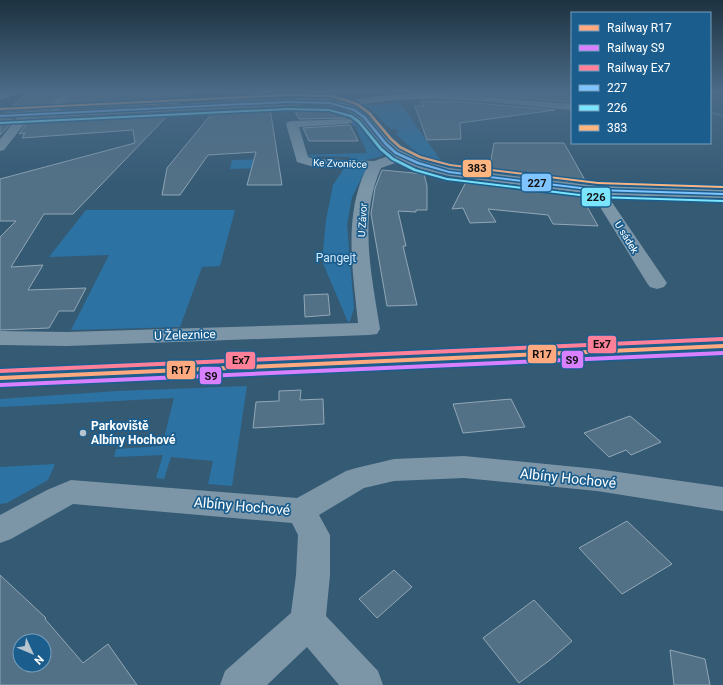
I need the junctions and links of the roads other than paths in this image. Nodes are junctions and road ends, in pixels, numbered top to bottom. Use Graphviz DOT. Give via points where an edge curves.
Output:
graph roads {
  1 [pos="20,123"];
  2 [pos="311,123"];
  3 [pos="367,123"];
  4 [pos="0,147"];
  5 [pos="402,156"];
  6 [pos="375,165"];
  7 [pos="598,190"];
  8 [pos="723,194"];
  9 [pos="656,283"];
  10 [pos="369,329"];
  11 [pos="0,338"];
  12 [pos="723,500"];
  13 [pos="301,511"];
  14 [pos="0,530"];
  15 [pos="308,622"];
  16 [pos="239,685"];
  17 [pos="364,685"];
  1 -- 4 [label="street"];
  2 -- 6 [label="street, Ke Zvoničce" via="292,124 302,159 314,163"];
  3 -- 5 [label="street" via="390,148"];
  5 -- 6 [label="street"];
  5 -- 7 [label="street" via="425,166 449,172"];
  6 -- 10 [label="street, U Závor" via="364,188 359,228"];
  7 -- 8 [label="street"];
  7 -- 9 [label="street, U sádek"];
  10 -- 11 [label="street, U Železnice" via="67,339"];
  12 -- 13 [label="street, Albíny Hochové" via="597,480 464,467 394,470 356,479"];
  13 -- 14 [label="street, Albíny Hochové" via="72,492"];
  13 -- 15 [label="street" via="314,534"];
  15 -- 16 [label="street"];
  15 -- 17 [label="street"];
}
